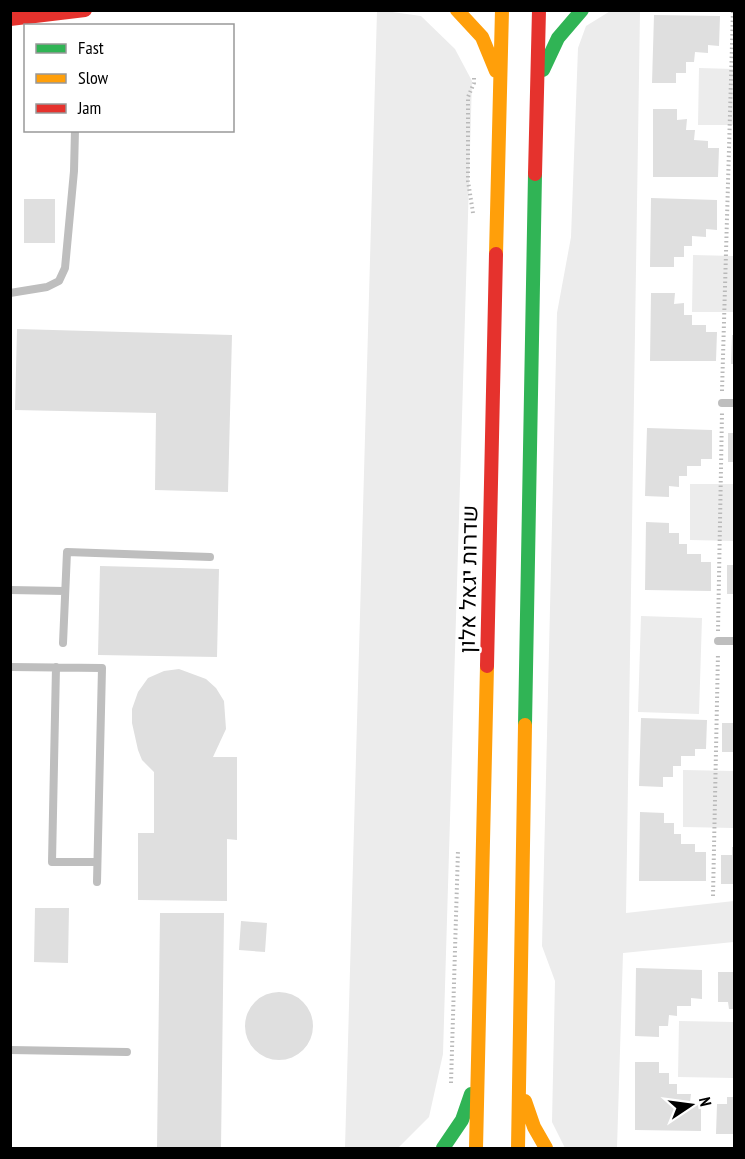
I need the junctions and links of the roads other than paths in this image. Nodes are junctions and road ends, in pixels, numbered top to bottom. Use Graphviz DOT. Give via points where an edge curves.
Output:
graph roads {
  1 [pos="85,10"];
  2 [pos="456,10"];
  3 [pos="502,10"];
  4 [pos="539,10"];
  5 [pos="582,10"];
  6 [pos="10,19"];
  7 [pos="500,92"];
  8 [pos="537,95"];
  9 [pos="75,132"];
  10 [pos="10,293"];
  11 [pos="722,403"];
  12 [pos="735,403"];
  13 [pos="210,557"];
  14 [pos="10,590"];
  15 [pos="65,591"];
  16 [pos="718,641"];
  17 [pos="735,641"];
  18 [pos="63,643"];
  19 [pos="10,667"];
  20 [pos="56,667"];
  21 [pos="97,862"];
  22 [pos="97,882"];
  23 [pos="10,1050"];
  24 [pos="126,1052"];
  25 [pos="478,1058"];
  26 [pos="520,1073"];
  27 [pos="443,1149"];
  28 [pos="476,1149"];
  29 [pos="518,1149"];
  30 [pos="546,1149"];
  1 -- 6 [label="main road" via="66,16"];
  2 -- 7 [label="main road" via="482,37"];
  3 -- 7 [label="main road, שדרות יגאל אלון"];
  4 -- 8 [label="main road"];
  5 -- 8 [label="main road" via="555,41"];
  7 -- 25 [label="main road, שדרות יגאל אלון"];
  8 -- 26 [label="main road"];
  9 -- 10 [label="lane" via="65,268 59,281 47,287"];
  11 -- 12 [label="lane"];
  13 -- 15 [label="lane" via="67,552"];
  14 -- 15 [label="lane"];
  15 -- 18 [label="lane"];
  16 -- 17 [label="lane"];
  19 -- 20 [label="lane"];
  20 -- 21 [label="lane" via="52,862"];
  20 -- 21 [label="lane" via="102,668"];
  21 -- 22 [label="lane"];
  23 -- 24 [label="lane"];
  25 -- 27 [label="main road" via="468,1106"];
  25 -- 28 [label="main road, שדרות יגאל אלון"];
  26 -- 29 [label="main road"];
  26 -- 30 [label="main road" via="529,1112"];
}
